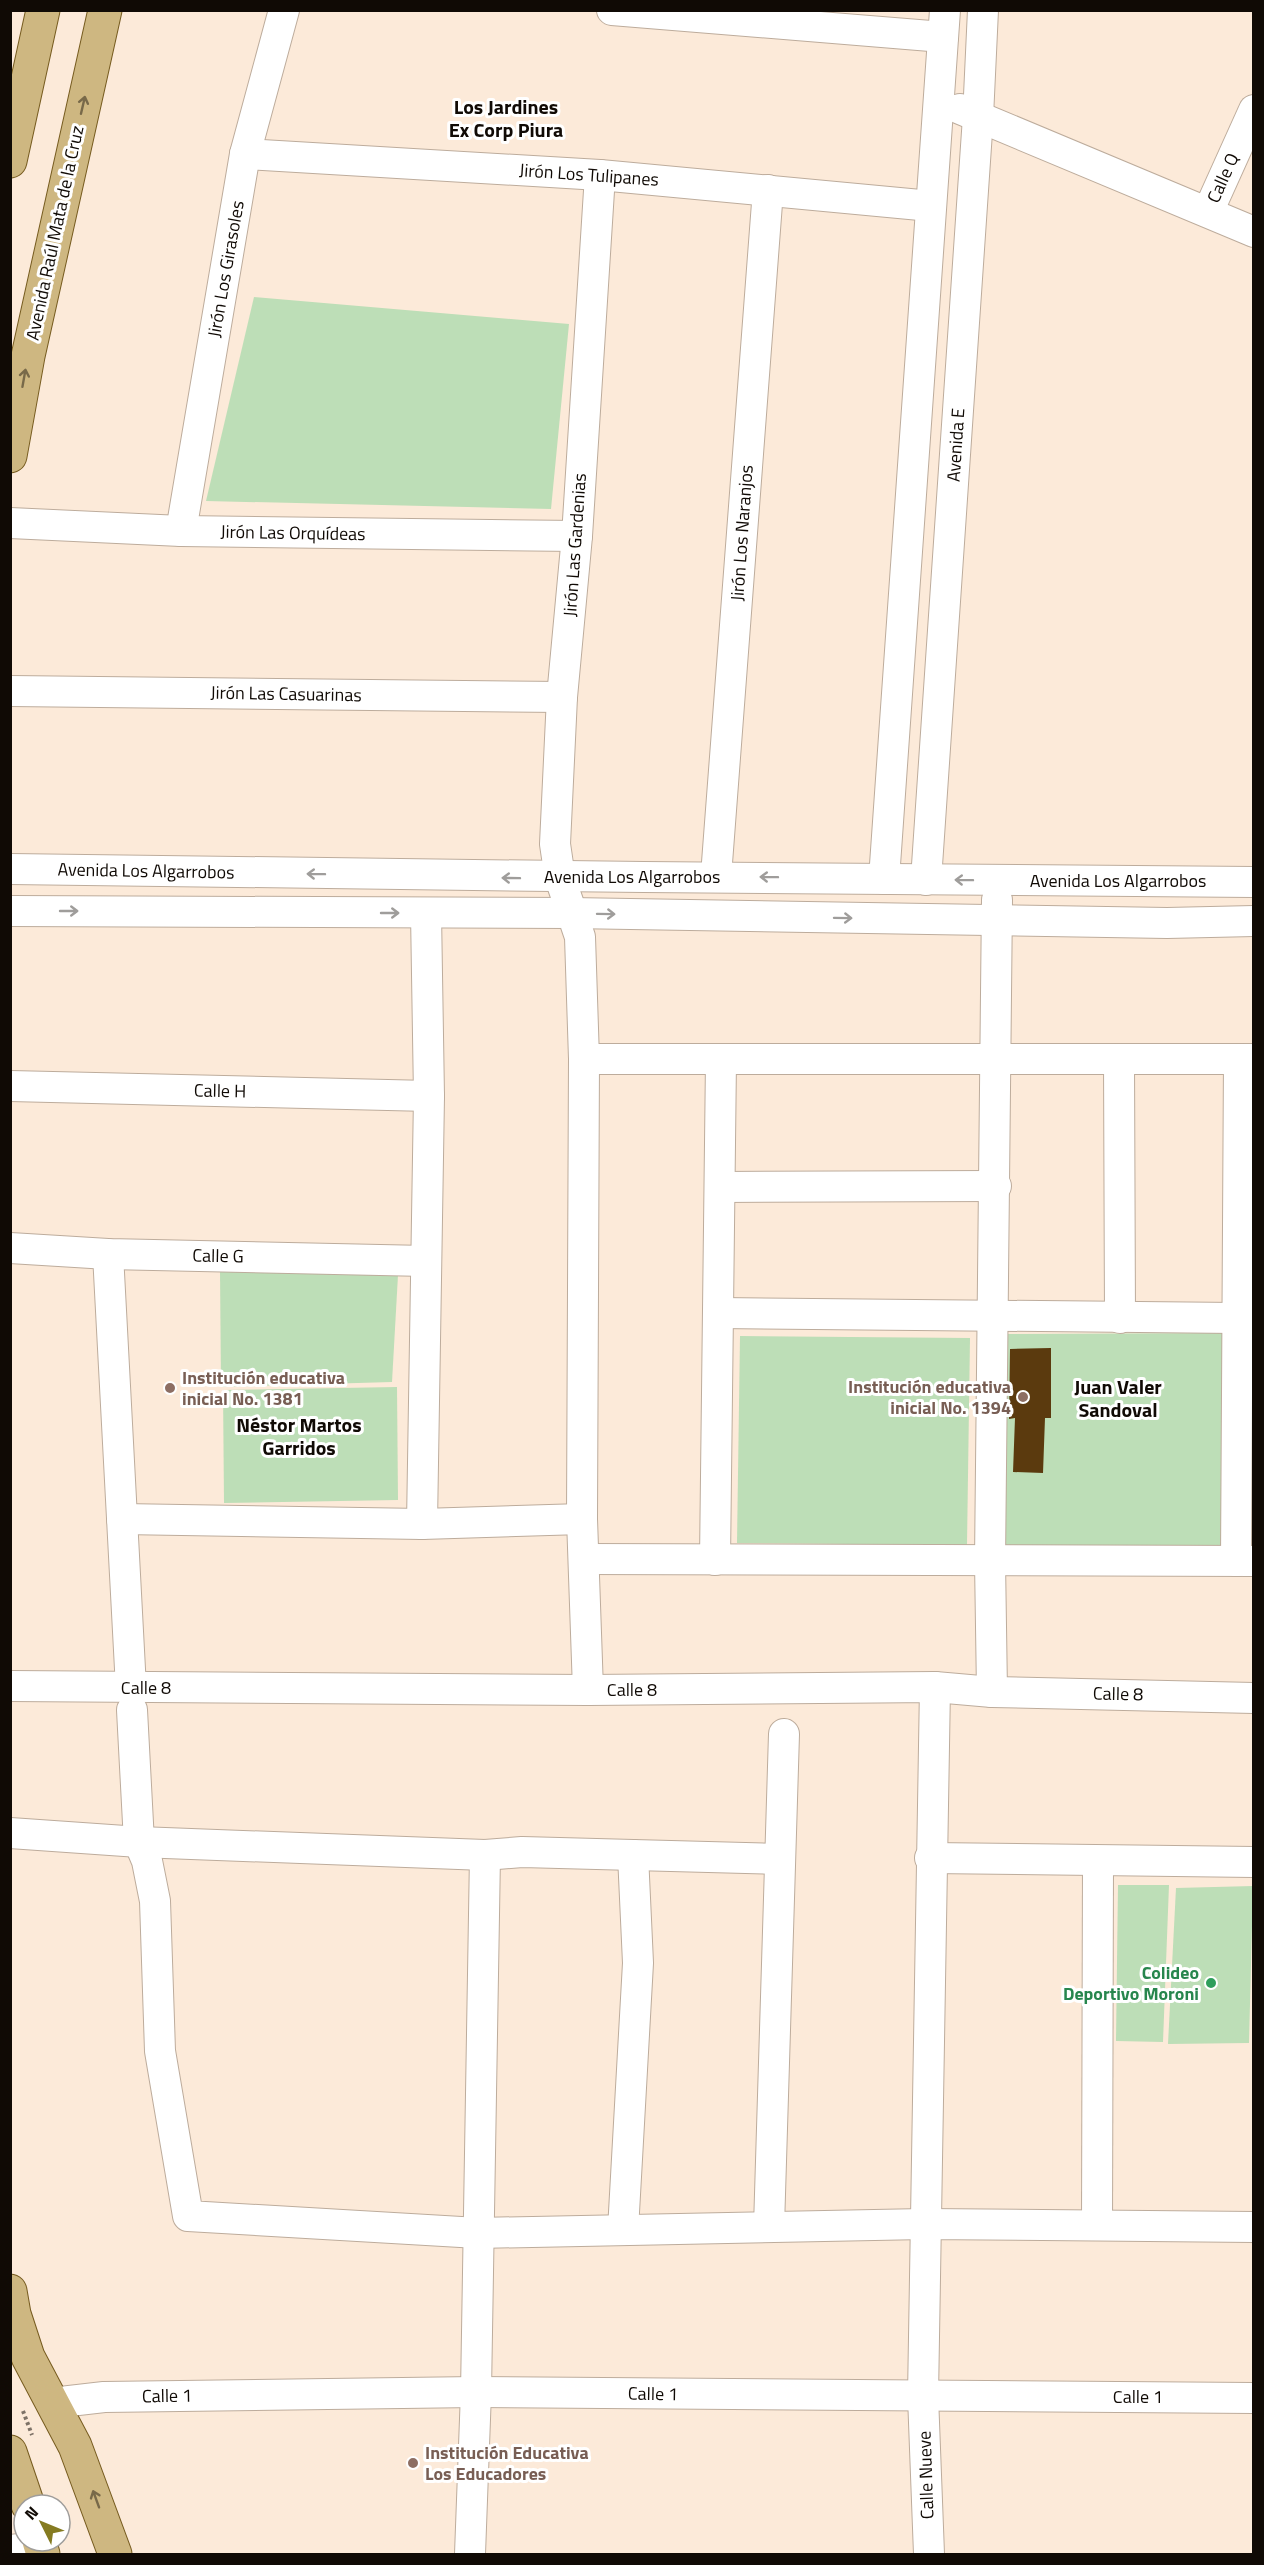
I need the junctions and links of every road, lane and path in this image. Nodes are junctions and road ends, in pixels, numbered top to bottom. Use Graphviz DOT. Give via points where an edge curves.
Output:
graph roads {
  1 [pos="43,10"];
  2 [pos="105,10"];
  3 [pos="284,10"];
  4 [pos="612,10"];
  5 [pos="944,23"];
  6 [pos="982,24"];
  7 [pos="939,100"];
  8 [pos="1254,110"];
  9 [pos="978,117"];
  10 [pos="245,154"];
  11 [pos="10,161"];
  12 [pos="600,175"];
  13 [pos="768,190"];
  14 [pos="931,206"];
  15 [pos="1208,212"];
  16 [pos="1254,232"];
  17 [pos="10,456"];
  18 [pos="10,523"];
  19 [pos="181,531"];
  20 [pos="577,536"];
  21 [pos="10,691"];
  22 [pos="562,697"];
  23 [pos="10,869"];
  24 [pos="716,876"];
  25 [pos="561,879"];
  26 [pos="884,879"];
  27 [pos="926,880"];
  28 [pos="998,880"];
  29 [pos="1254,882"];
  30 [pos="10,911"];
  31 [pos="426,913"];
  32 [pos="571,913"];
  33 [pos="995,920"];
  34 [pos="1254,921"];
  35 [pos="584,1059"];
  36 [pos="1119,1059"];
  37 [pos="1246,1059"];
  38 [pos="721,1060"];
  39 [pos="996,1060"];
  40 [pos="10,1086"];
  41 [pos="429,1096"];
  42 [pos="996,1186"];
  43 [pos="720,1187"];
  44 [pos="10,1248"];
  45 [pos="108,1254"];
  46 [pos="426,1261"];
  47 [pos="719,1313"];
  48 [pos="992,1317"];
  49 [pos="1120,1318"];
  50 [pos="1237,1318"];
  51 [pos="582,1518"];
  52 [pos="122,1519"];
  53 [pos="422,1524"];
  54 [pos="584,1559"];
  55 [pos="716,1560"];
  56 [pos="990,1561"];
  57 [pos="1245,1561"];
  58 [pos="10,1686"];
  59 [pos="935,1687"];
  60 [pos="588,1690"];
  61 [pos="992,1692"];
  62 [pos="1254,1698"];
  63 [pos="131,1699"];
  64 [pos="784,1734"];
  65 [pos="10,1833"];
  66 [pos="139,1842"];
  67 [pos="485,1855"];
  68 [pos="633,1855"];
  69 [pos="930,1858"];
  70 [pos="780,1859"];
  71 [pos="1098,1862"];
  72 [pos="1254,1862"];
  73 [pos="924,2224"];
  74 [pos="1097,2225"];
  75 [pos="770,2227"];
  76 [pos="1254,2227"];
  77 [pos="623,2230"];
  78 [pos="478,2233"];
  79 [pos="10,2292"];
  80 [pos="476,2392"];
  81 [pos="923,2396"];
  82 [pos="1254,2398"];
  83 [pos="52,2403"];
  84 [pos="10,2452"];
  85 [pos="24,2493"];
  86 [pos="116,2554"];
  87 [pos="470,2554"];
  88 [pos="930,2554"];
  1 -- 11 [label="main road"];
  17 -- 2 [label="main road, Avenida Raúl Mata de la Cruz, one-way"];
  3 -- 10 [label="street, Jirón Los Girasoles"];
  4 -- 5 [label="street"];
  5 -- 6 [label="street" via="976,43"];
  5 -- 7 [label="street"];
  6 -- 9 [label="street, Avenida E"];
  7 -- 9 [label="street"];
  7 -- 14 [label="street"];
  8 -- 15 [label="street, Calle Q"];
  9 -- 15 [label="street"];
  9 -- 27 [label="street, Avenida E"];
  10 -- 12 [label="street, Jirón Los Tulipanes"];
  10 -- 19 [label="street, Jirón Los Girasoles"];
  12 -- 13 [label="street, Jirón Los Tulipanes"];
  12 -- 20 [label="street, Jirón Las Gardenias"];
  13 -- 14 [label="street, Jirón Los Tulipanes"];
  13 -- 24 [label="street, Jirón Los Naranjos"];
  14 -- 26 [label="street"];
  15 -- 16 [label="street"];
  18 -- 19 [label="street, Jirón Las Orquídeas"];
  19 -- 20 [label="street, Jirón Las Orquídeas"];
  20 -- 22 [label="street, Jirón Las Gardenias"];
  21 -- 22 [label="street, Jirón Las Casuarinas"];
  22 -- 25 [label="street, Jirón Las Gardenias" via="555,844"];
  25 -- 23 [label="street, Avenida Los Algarrobos, one-way"];
  24 -- 25 [label="street, Avenida Los Algarrobos"];
  26 -- 24 [label="street, Avenida Los Algarrobos, one-way"];
  25 -- 32 [label="street, Jirón Las Gardenias"];
  26 -- 27 [label="street, Avenida Los Algarrobos"];
  28 -- 27 [label="street, Avenida Los Algarrobos, one-way"];
  28 -- 29 [label="street, Avenida Los Algarrobos"];
  28 -- 33 [label="street"];
  30 -- 31 [label="street, Avenida Los Algarrobos, one-way"];
  31 -- 32 [label="street, Avenida Los Algarrobos"];
  31 -- 41 [label="street"];
  32 -- 33 [label="street, Avenida Los Algarrobos, one-way"];
  32 -- 35 [label="street, Jirón Las Gardenias" via="580,937"];
  33 -- 34 [label="street, Avenida Los Algarrobos"];
  33 -- 39 [label="street"];
  35 -- 38 [label="street"];
  35 -- 51 [label="street, Jirón Las Gardenias"];
  36 -- 37 [label="street"];
  36 -- 39 [label="street"];
  36 -- 49 [label="street"];
  37 -- 50 [label="street"];
  38 -- 39 [label="street"];
  38 -- 43 [label="street"];
  39 -- 42 [label="street"];
  40 -- 41 [label="street, Calle H"];
  41 -- 46 [label="street"];
  42 -- 43 [label="street"];
  42 -- 48 [label="street"];
  43 -- 47 [label="street"];
  44 -- 45 [label="street, Calle G"];
  45 -- 46 [label="street, Calle G"];
  45 -- 52 [label="street"];
  46 -- 53 [label="street"];
  47 -- 48 [label="street"];
  47 -- 55 [label="street"];
  48 -- 49 [label="street"];
  48 -- 56 [label="street"];
  49 -- 50 [label="street"];
  50 -- 57 [label="street"];
  51 -- 53 [label="street"];
  51 -- 54 [label="street, Jirón Las Gardenias"];
  52 -- 53 [label="street"];
  52 -- 63 [label="street"];
  54 -- 55 [label="street"];
  54 -- 60 [label="street, Jirón Las Gardenias"];
  55 -- 56 [label="street"];
  56 -- 57 [label="street"];
  56 -- 61 [label="street"];
  58 -- 63 [label="street, Calle 8"];
  59 -- 60 [label="street, Calle 8"];
  59 -- 61 [label="street, Calle 8"];
  59 -- 69 [label="street, Calle Nueve"];
  60 -- 63 [label="street, Calle 8"];
  61 -- 62 [label="street, Calle 8"];
  63 -- 66 [label="street"];
  64 -- 70 [label="street"];
  65 -- 66 [label="street"];
  66 -- 67 [label="street"];
  66 -- 78 [label="street" via="155,1901 160,2051 188,2216"];
  67 -- 68 [label="street"];
  67 -- 78 [label="street"];
  68 -- 70 [label="street"];
  68 -- 77 [label="street" via="638,1963"];
  69 -- 71 [label="street"];
  69 -- 73 [label="street, Calle Nueve"];
  70 -- 75 [label="street"];
  71 -- 72 [label="street"];
  71 -- 74 [label="street"];
  73 -- 74 [label="street"];
  73 -- 75 [label="street"];
  73 -- 81 [label="street, Calle Nueve"];
  74 -- 76 [label="street"];
  75 -- 77 [label="street"];
  77 -- 78 [label="street"];
  78 -- 80 [label="street"];
  79 -- 83 [label="main road" via="28,2357"];
  80 -- 81 [label="street, Calle 1"];
  80 -- 83 [label="street, Calle 1" via="104,2397"];
  80 -- 87 [label="street"];
  81 -- 82 [label="street, Calle 1"];
  81 -- 88 [label="street, Calle Nueve"];
  86 -- 83 [label="main road, one-way" via="86,2472"];
  84 -- 85 [label="main road"];
}
